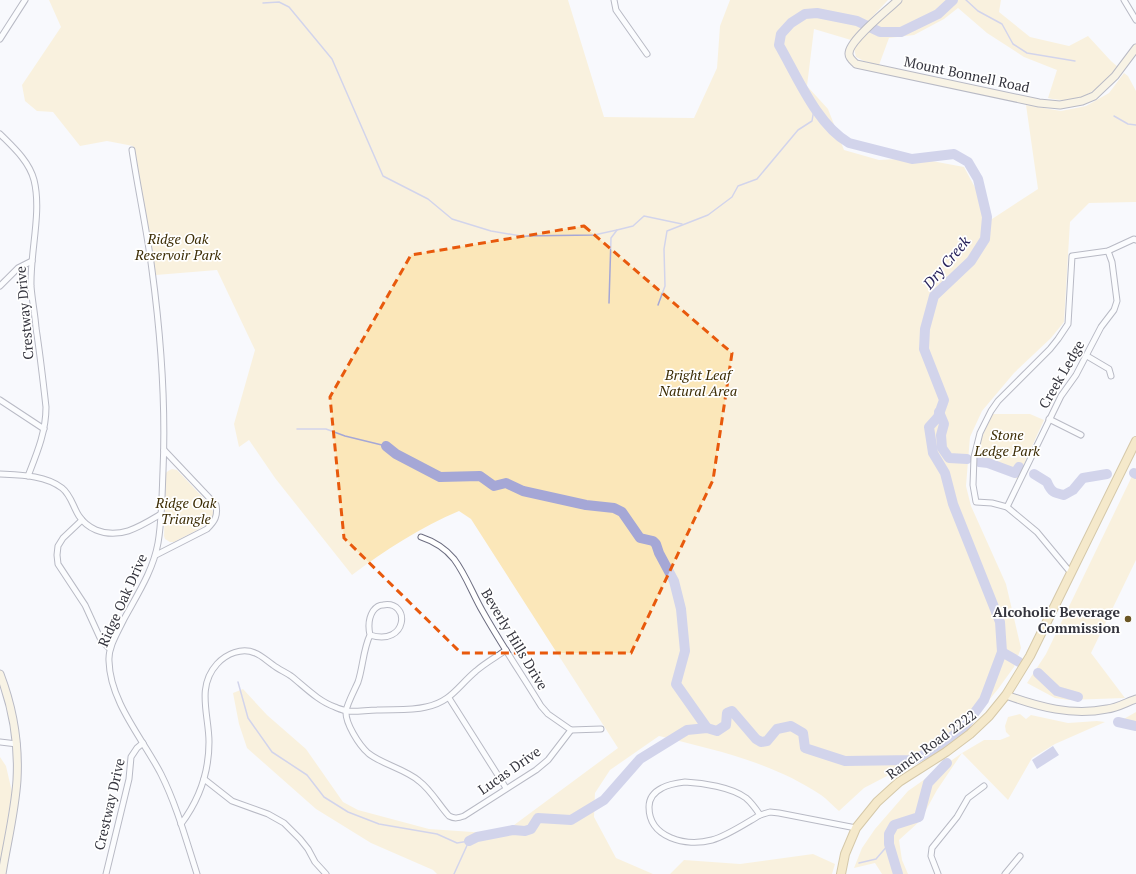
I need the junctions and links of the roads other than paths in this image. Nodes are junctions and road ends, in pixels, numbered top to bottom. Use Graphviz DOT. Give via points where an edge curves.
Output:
graph roads {
  1 [pos="25,0"];
  2 [pos="614,0"];
  3 [pos="898,0"];
  4 [pos="1124,0"];
  5 [pos="1136,20"];
  6 [pos="0,39"];
  7 [pos="1136,48"];
  8 [pos="647,54"];
  9 [pos="0,134"];
  10 [pos="132,150"];
  11 [pos="1136,240"];
  12 [pos="1108,251"];
  13 [pos="32,261"];
  14 [pos="0,286"];
  15 [pos="1086,356"];
  16 [pos="1111,376"];
  17 [pos="0,400"];
  18 [pos="1049,419"];
  19 [pos="44,429"];
  20 [pos="1081,435"];
  21 [pos="1136,441"];
  22 [pos="164,450"];
  23 [pos="0,474"];
  24 [pos="28,476"];
  25 [pos="1007,507"];
  26 [pos="161,514"];
  27 [pos="82,520"];
  28 [pos="421,537"];
  29 [pos="156,555"];
  30 [pos="1071,573"];
  31 [pos="370,635"];
  32 [pos="110,649"];
  33 [pos="506,650"];
  34 [pos="0,674"];
  35 [pos="1006,695"];
  36 [pos="448,698"];
  37 [pos="1136,699"];
  38 [pos="346,711"];
  39 [pos="601,729"];
  40 [pos="571,730"];
  41 [pos="0,742"];
  42 [pos="143,743"];
  43 [pos="17,744"];
  44 [pos="204,779"];
  45 [pos="984,786"];
  46 [pos="506,788"];
  47 [pos="760,815"];
  48 [pos="181,824"];
  49 [pos="856,828"];
  50 [pos="1020,856"];
  51 [pos="2,874"];
  52 [pos="106,874"];
  53 [pos="197,874"];
  54 [pos="326,874"];
  55 [pos="841,874"];
  56 [pos="938,874"];
  57 [pos="1005,874"];
  1 -- 6 [label="street"];
  2 -- 8 [label="street" via="616,10"];
  3 -- 7 [label="street, Mount Bonnell Road" via="852,45 849,54 856,64 1039,103 1060,105 1094,96 1115,76"];
  4 -- 5 [label="street"];
  9 -- 13 [label="street, Crestway Drive" via="15,148 33,178 37,208"];
  10 -- 22 [label="street, Ridge Oak Drive" via="152,270 163,375"];
  11 -- 12 [label="street"];
  12 -- 15 [label="street, Creek Ledge" via="1117,301"];
  12 -- 25 [label="street" via="1072,256 1068,324 1050,349 998,401 980,433 974,457 973,485 976,502"];
  13 -- 14 [label="street" via="18,268"];
  13 -- 19 [label="street, Crestway Drive" via="32,287 46,407"];
  15 -- 16 [label="street" via="1108,369"];
  15 -- 18 [label="street, Creek Ledge"];
  17 -- 19 [label="street"];
  18 -- 20 [label="street"];
  18 -- 25 [label="street, Creek Ledge"];
  19 -- 24 [label="street, Crestway Drive"];
  21 -- 30 [label="main road, Ranch Road 2222"];
  22 -- 26 [label="street, Ridge Oak Drive"];
  22 -- 29 [label="street" via="216,505 217,517 207,528"];
  23 -- 24 [label="street"];
  24 -- 27 [label="street" via="46,479 64,489"];
  25 -- 30 [label="street" via="1037,532"];
  26 -- 27 [label="street" via="135,529 111,534 92,528"];
  26 -- 29 [label="street, Ridge Oak Drive"];
  27 -- 32 [label="street" via="58,546 58,564 85,605 101,640"];
  28 -- 33 [label="street, Beverly Hills Drive" via="431,540 453,557"];
  29 -- 32 [label="street, Ridge Oak Drive" via="150,572"];
  30 -- 35 [label="main road, Ranch Road 2222" via="1030,656"];
  31 -- 31 [label="street" via="389,637 396,633 402,618 395,606 387,604 374,610 368,620"];
  31 -- 38 [label="street" via="358,681"];
  32 -- 42 [label="street, Ridge Oak Drive" via="108,660 119,702"];
  33 -- 36 [label="street" via="477,670"];
  33 -- 40 [label="street, Beverly Hills Drive" via="541,706"];
  34 -- 43 [label="street"];
  35 -- 37 [label="street" via="1032,705 1062,711 1107,709"];
  35 -- 49 [label="main road, Ranch Road 2222" via="970,734 899,782 877,802"];
  36 -- 38 [label="street" via="425,707"];
  36 -- 46 [label="street"];
  38 -- 44 [label="street" via="324,701 256,653 245,650 226,656 213,669 205,686 209,741"];
  38 -- 46 [label="street, Lucas Drive" via="354,735 362,747 369,754 420,781 453,818 464,816"];
  39 -- 40 [label="street"];
  40 -- 46 [label="street, Lucas Drive" via="548,760"];
  41 -- 43 [label="street"];
  42 -- 48 [label="street, Ridge Oak Drive" via="173,799"];
  42 -- 52 [label="street, Crestway Drive" via="131,757 129,779"];
  43 -- 51 [label="street" via="16,785"];
  44 -- 48 [label="street" via="192,809"];
  44 -- 54 [label="street" via="232,800 268,814 284,824 300,839"];
  45 -- 56 [label="street" via="968,798 957,817 932,848 931,856"];
  47 -- 47 [label="street" via="752,803 736,792 700,782 685,782 660,788 649,801 649,817 659,831 669,837 694,842 711,840"];
  47 -- 49 [label="street" via="779,813"];
  48 -- 53 [label="street, Ridge Oak Drive"];
  49 -- 55 [label="main road, Ranch Road 2222"];
  50 -- 57 [label="street"];
}
